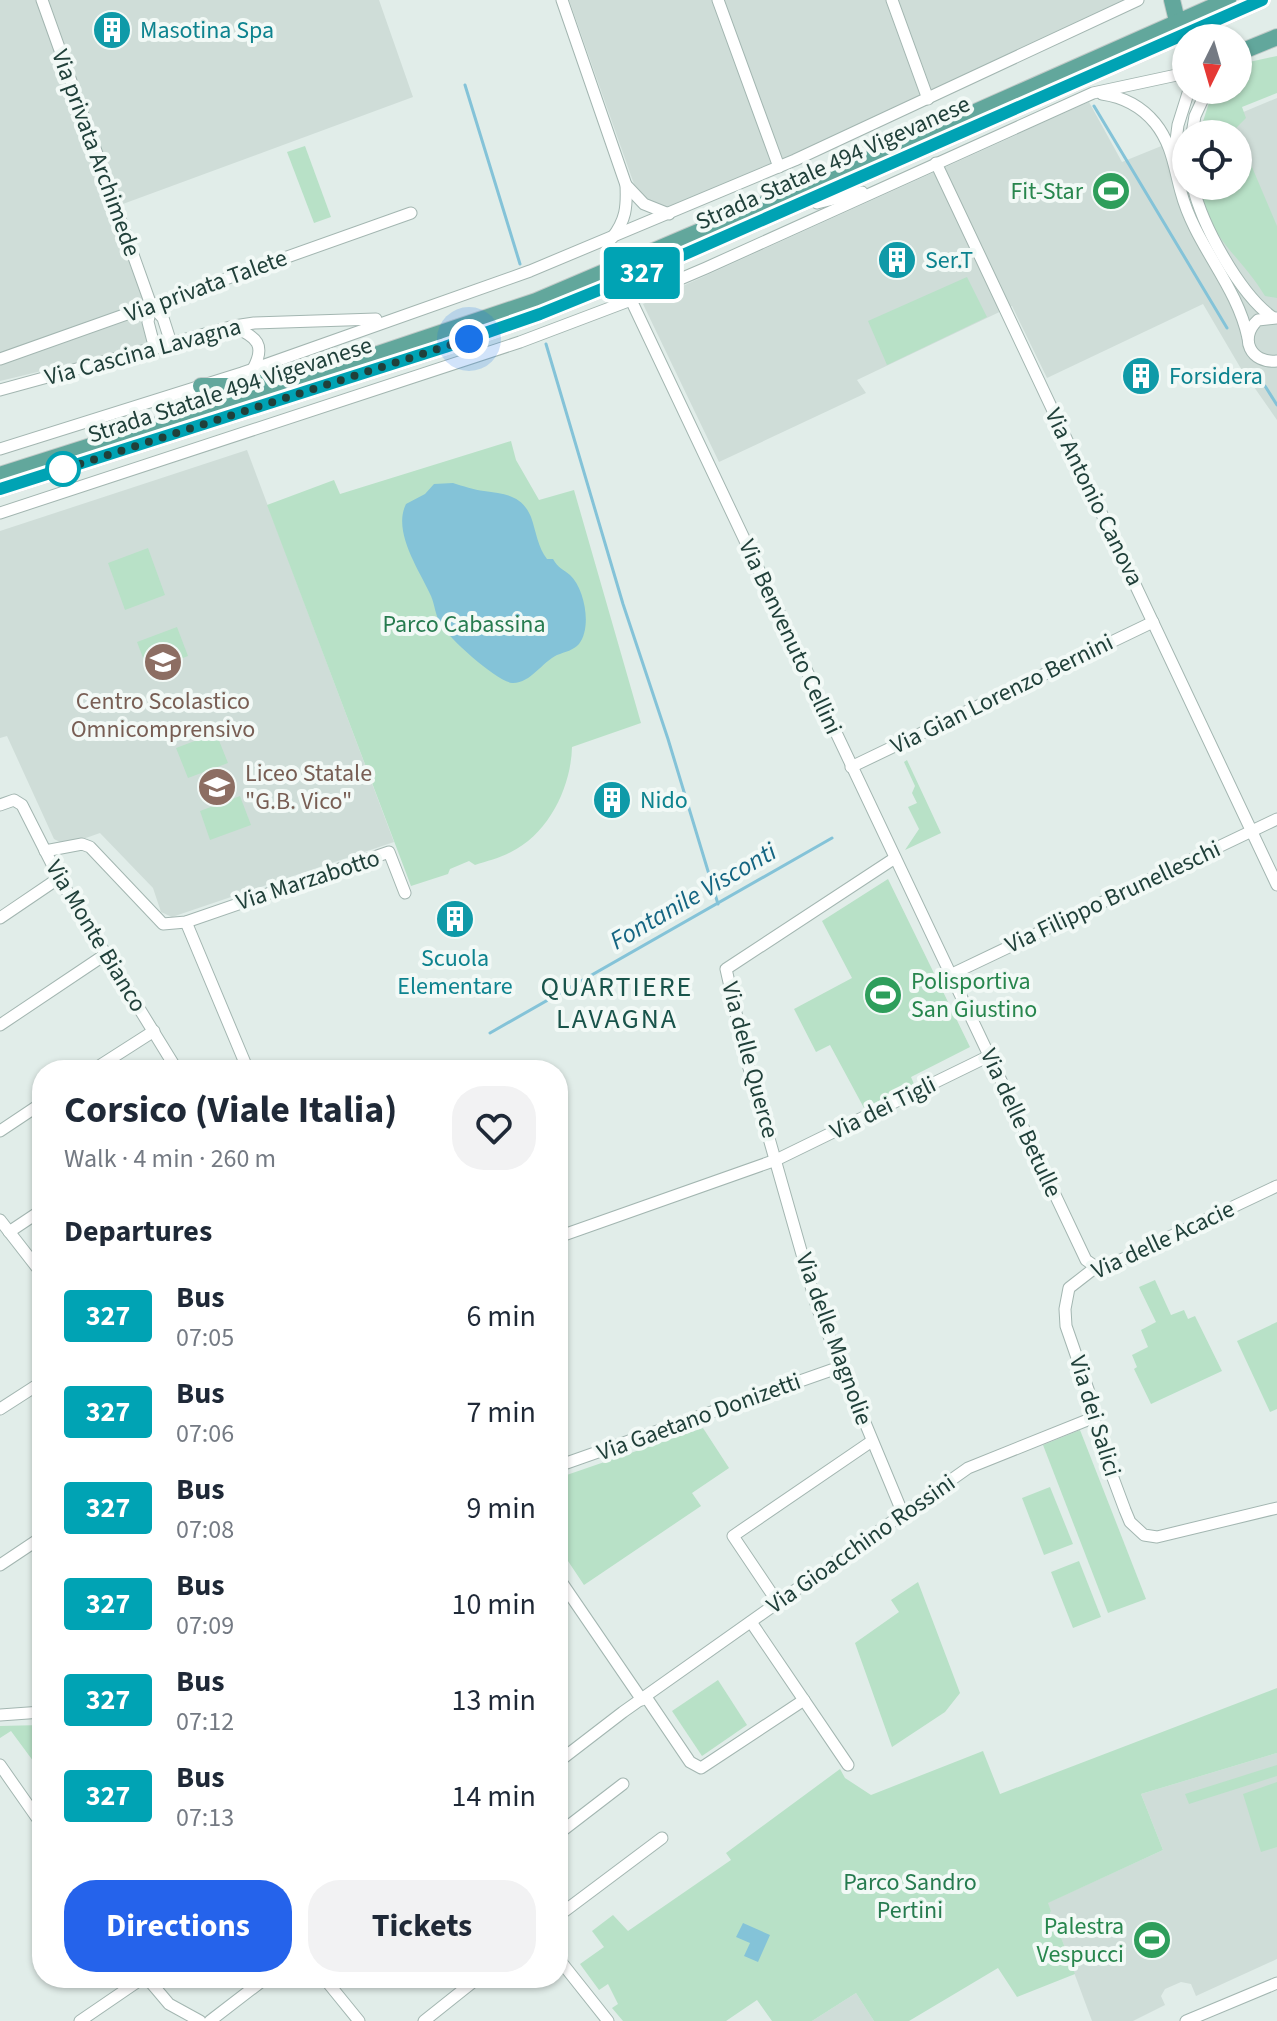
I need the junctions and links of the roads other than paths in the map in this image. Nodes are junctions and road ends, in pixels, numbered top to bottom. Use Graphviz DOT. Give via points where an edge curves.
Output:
graph roads {
  1 [pos="42,0"];
  2 [pos="562,0"];
  3 [pos="718,0"];
  4 [pos="892,0"];
  5 [pos="1138,0"];
  6 [pos="1172,0"];
  7 [pos="1228,0"];
  8 [pos="1262,0"];
  9 [pos="1179,24"];
  10 [pos="1193,24"];
  11 [pos="1201,24"];
  12 [pos="1172,36"];
  13 [pos="1172,36"];
  14 [pos="1277,37"];
  15 [pos="1252,47"];
  16 [pos="1172,76"];
  17 [pos="1093,93"];
  18 [pos="928,99"];
  19 [pos="1172,153"];
  20 [pos="936,163"];
  21 [pos="779,167"];
  22 [pos="626,185"];
  23 [pos="878,190"];
  24 [pos="1184,200"];
  25 [pos="1198,200"];
  26 [pos="411,213"];
  27 [pos="778,213"];
  28 [pos="669,214"];
  29 [pos="612,238"];
  30 [pos="631,300"];
  31 [pos="151,305"];
  32 [pos="401,315"];
  33 [pos="1274,317"];
  34 [pos="336,322"];
  35 [pos="234,326"];
  36 [pos="341,338"];
  37 [pos="1248,338"];
  38 [pos="171,343"];
  39 [pos="155,349"];
  40 [pos="382,353"];
  41 [pos="0,359"];
  42 [pos="1274,363"];
  43 [pos="253,369"];
  44 [pos="201,386"];
  45 [pos="0,390"];
  46 [pos="0,449"];
  47 [pos="0,475"];
  48 [pos="0,489"];
  49 [pos="0,513"];
  50 [pos="1153,622"];
  51 [pos="851,767"];
  52 [pos="0,805"];
  53 [pos="1277,819"];
  54 [pos="1251,831"];
  55 [pos="45,851"];
  56 [pos="895,858"];
  57 [pos="59,878"];
  58 [pos="1277,885"];
  59 [pos="405,893"];
  60 [pos="0,918"];
  61 [pos="186,922"];
  62 [pos="106,954"];
  63 [pos="950,975"];
  64 [pos="0,1025"];
  65 [pos="154,1031"];
  66 [pos="989,1056"];
  67 [pos="109,1060"];
  68 [pos="171,1060"];
  69 [pos="244,1060"];
  70 [pos="32,1110"];
  71 [pos="0,1131"];
  72 [pos="776,1160"];
  73 [pos="1277,1186"];
  74 [pos="32,1217"];
  75 [pos="0,1220"];
  76 [pos="9,1232"];
  77 [pos="568,1233"];
  78 [pos="32,1261"];
  79 [pos="1096,1267"];
  80 [pos="1065,1309"];
  81 [pos="840,1367"];
  82 [pos="32,1388"];
  83 [pos="0,1409"];
  84 [pos="1095,1417"];
  85 [pos="872,1441"];
  86 [pos="568,1462"];
  87 [pos="1277,1508"];
  88 [pos="903,1514"];
  89 [pos="32,1544"];
  90 [pos="0,1565"];
  91 [pos="568,1591"];
  92 [pos="778,1603"];
  93 [pos="751,1622"];
  94 [pos="644,1698"];
  95 [pos="804,1700"];
  96 [pos="32,1713"];
  97 [pos="0,1715"];
  98 [pos="568,1755"];
  99 [pos="0,1765"];
  100 [pos="848,1765"];
  101 [pos="623,1784"];
  102 [pos="32,1811"];
  103 [pos="568,1826"];
  104 [pos="662,1838"];
  105 [pos="568,1908"];
  106 [pos="568,1971"];
  107 [pos="1277,1984"];
  108 [pos="130,1988"];
  109 [pos="154,1988"];
  110 [pos="253,1988"];
  111 [pos="332,1988"];
  112 [pos="465,1988"];
  113 [pos="434,2012"];
  114 [pos="80,2021"];
  115 [pos="200,2021"];
  116 [pos="210,2021"];
  117 [pos="359,2021"];
  118 [pos="424,2021"];
  119 [pos="444,2021"];
  120 [pos="608,2021"];
  121 [pos="1186,2021"];
  1 -- 31 [label="street, Via privata Archimede"];
  2 -- 22 [label="street"];
  3 -- 21 [label="street"];
  4 -- 18 [label="street"];
  5 -- 18 [label="street"];
  6 -- 9 [label="main road"];
  7 -- 10 [label="main road"];
  8 -- 11 [label="main road"];
  12 -- 27 [label="main road, Strada Statale 494 Vigevanese"];
  13 -- 40 [label="main road, Strada Statale 494 Vigevanese" via="578,285"];
  14 -- 15 [label="main road"];
  16 -- 17 [label="street"];
  17 -- 19 [label="street" via="1136,106 1158,127"];
  17 -- 20 [label="street"];
  18 -- 21 [label="street"];
  20 -- 23 [label="street"];
  20 -- 50 [label="street, Via Antonio Canova"];
  21 -- 28 [label="street"];
  22 -- 28 [label="street" via="644,204"];
  22 -- 29 [label="street" via="627,212"];
  23 -- 27 [label="street"];
  23 -- 30 [label="street"];
  24 -- 37 [label="street" via="1243,316"];
  25 -- 33 [label="street" via="1233,272 1256,306"];
  26 -- 31 [label="street, Via privata Talete"];
  27 -- 48 [label="main road, Strada Statale 494 Vigevanese" via="540,314"];
  28 -- 29 [label="street"];
  29 -- 32 [label="street"];
  30 -- 49 [label="street" via="451,366"];
  30 -- 51 [label="street, Via Benvenuto Cellini"];
  31 -- 38 [label="street" via="163,318"];
  31 -- 39 [label="street" via="148,322"];
  31 -- 41 [label="street, Via privata Talete"];
  32 -- 34 [label="street, Via Cascina Lavagna"];
  32 -- 36 [label="street"];
  33 -- 37 [label="street" via="1253,325"];
  34 -- 35 [label="street, Via Cascina Lavagna"];
  34 -- 36 [label="street" via="342,326"];
  35 -- 38 [label="street, Via Cascina Lavagna"];
  35 -- 43 [label="street" via="259,347"];
  36 -- 43 [label="street"];
  37 -- 42 [label="street" via="1251,351"];
  38 -- 39 [label="street, Via Cascina Lavagna"];
  39 -- 45 [label="street, Via Cascina Lavagna"];
  40 -- 44 [label="main road" via="341,358 254,385"];
  40 -- 47 [label="main road, Strada Statale 494 Vigevanese"];
  43 -- 44 [label="street"];
  44 -- 46 [label="street"];
  50 -- 51 [label="street, Via Gian Lorenzo Bernini"];
  50 -- 54 [label="street, Via Antonio Canova"];
  51 -- 56 [label="street, Via Benvenuto Cellini"];
  52 -- 55 [label="street, Via Monte Bianco" via="18,802"];
  53 -- 54 [label="street, Via Filippo Brunelleschi"];
  54 -- 58 [label="street, Via Antonio Canova"];
  54 -- 63 [label="street, Via Filippo Brunelleschi"];
  55 -- 57 [label="street, Via Monte Bianco"];
  55 -- 61 [label="street" via="90,847 157,921"];
  56 -- 63 [label="street, Via Benvenuto Cellini"];
  56 -- 72 [label="street, Via delle Querce" via="726,969"];
  57 -- 60 [label="street"];
  57 -- 62 [label="street, Via Monte Bianco"];
  59 -- 61 [label="street, Via Marzabotto" via="389,852"];
  61 -- 69 [label="street"];
  62 -- 64 [label="street"];
  62 -- 65 [label="street, Via Monte Bianco"];
  63 -- 66 [label="street, Via delle Betulle"];
  65 -- 67 [label="street"];
  65 -- 68 [label="street, Via Monte Bianco"];
  66 -- 72 [label="street, Via dei Tigli"];
  66 -- 79 [label="street, Via delle Betulle" via="1086,1260"];
  70 -- 71 [label="street"];
  72 -- 77 [label="street, Via dei Tigli"];
  72 -- 81 [label="street, Via delle Magnolie" via="817,1307"];
  73 -- 79 [label="street, Via delle Acacie"];
  74 -- 76 [label="street"];
  75 -- 76 [label="street"];
  76 -- 78 [label="street"];
  79 -- 80 [label="street, Via delle Acacie" via="1069,1288"];
  80 -- 84 [label="street, Via dei Salici"];
  81 -- 85 [label="street, Via delle Magnolie"];
  81 -- 86 [label="street, Via Gaetano Donizetti"];
  82 -- 83 [label="street"];
  84 -- 87 [label="street, Via dei Salici" via="1095,1430 1130,1522 1144,1535 1157,1537"];
  84 -- 88 [label="street, Via Gioacchino Rossini" via="968,1468"];
  85 -- 88 [label="street, Via delle Magnolie"];
  85 -- 92 [label="street" via="733,1536"];
  88 -- 92 [label="street, Via Gioacchino Rossini"];
  89 -- 90 [label="street"];
  91 -- 94 [label="street"];
  92 -- 93 [label="street, Via Gioacchino Rossini"];
  93 -- 94 [label="street, Via Gioacchino Rossini"];
  93 -- 95 [label="street"];
  94 -- 95 [label="street" via="690,1762 701,1768"];
  94 -- 98 [label="street, Via Gioacchino Rossini"];
  95 -- 100 [label="street"];
  96 -- 97 [label="street"];
  99 -- 102 [label="street"];
  101 -- 103 [label="street"];
  104 -- 105 [label="street"];
  106 -- 120 [label="street"];
  107 -- 121 [label="street"];
  108 -- 114 [label="street"];
  109 -- 115 [label="street" via="169,2004"];
  110 -- 116 [label="street"];
  111 -- 117 [label="street"];
  112 -- 113 [label="street"];
  113 -- 118 [label="street"];
  113 -- 119 [label="street"];
}
